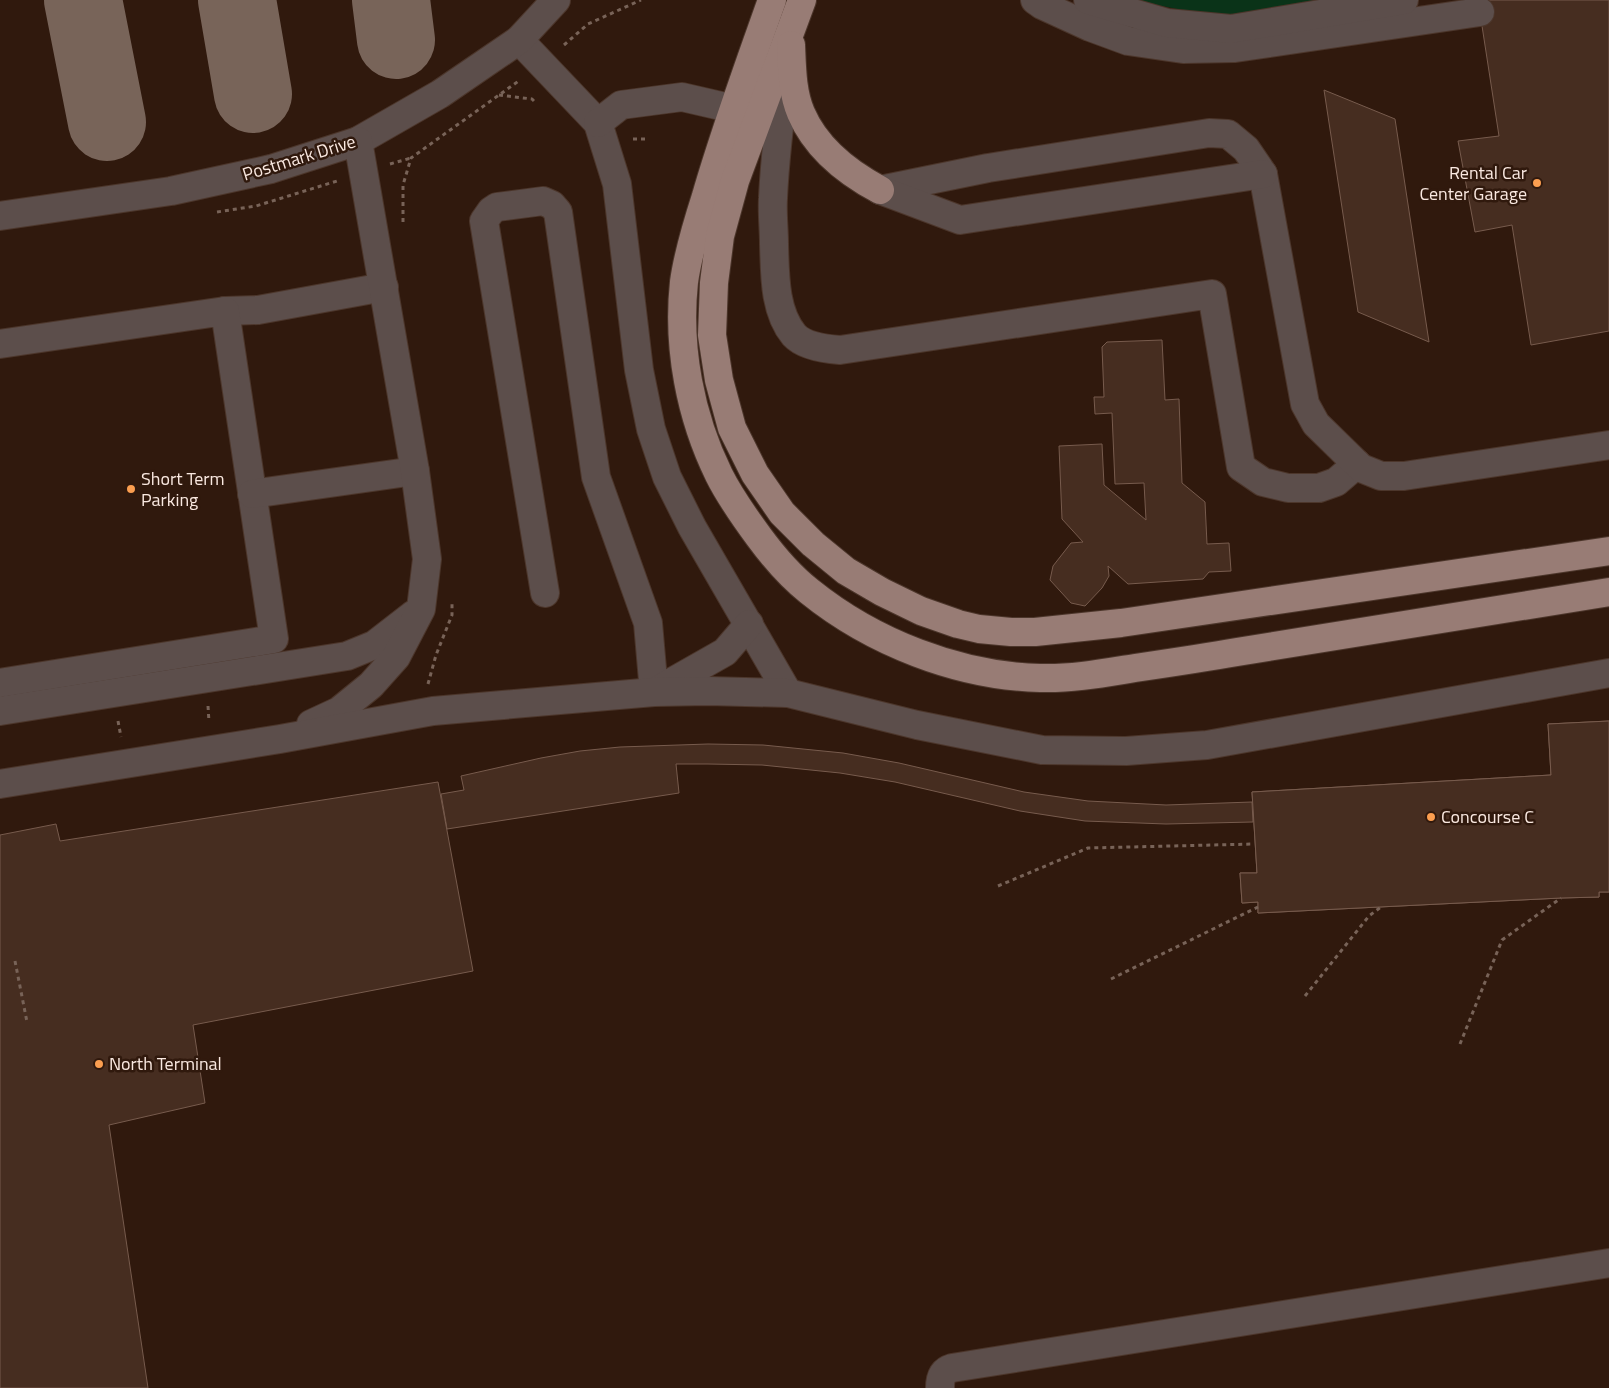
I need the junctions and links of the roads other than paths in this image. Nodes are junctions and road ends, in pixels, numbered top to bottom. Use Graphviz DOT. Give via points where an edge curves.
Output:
graph roads {
  1 [pos="556,0"];
  2 [pos="772,0"];
  3 [pos="802,0"];
  4 [pos="1035,0"];
  5 [pos="1088,0"];
  6 [pos="1404,0"];
  7 [pos="1480,12"];
  8 [pos="790,33"];
  9 [pos="518,40"];
  10 [pos="734,109"];
  11 [pos="598,123"];
  12 [pos="358,142"];
  13 [pos="1264,174"];
  14 [pos="880,190"];
  15 [pos="0,216"];
  16 [pos="384,286"];
  17 [pos="225,311"];
  18 [pos="0,344"];
  19 [pos="1609,445"];
  20 [pos="1357,464"];
  21 [pos="415,470"];
  22 [pos="252,494"];
  23 [pos="1609,551"];
  24 [pos="1609,592"];
  25 [pos="545,593"];
  26 [pos="421,609"];
  27 [pos="749,624"];
  28 [pos="1609,673"];
  29 [pos="0,683"];
  30 [pos="654,692"];
  31 [pos="788,693"];
  32 [pos="0,711"];
  33 [pos="280,739"];
  34 [pos="0,784"];
  35 [pos="1609,1263"];
  36 [pos="940,1388"];
  1 -- 9 [label="street, Postmark Drive"];
  2 -- 10 [label="main road"];
  3 -- 8 [label="main road"];
  4 -- 7 [label="street" via="1090,27 1128,41 1183,49 1235,48"];
  5 -- 6 [label="street" via="1167,23 1231,30"];
  8 -- 14 [label="main road" via="793,81 801,113 811,131 830,156"];
  8 -- 20 [label="street" via="773,200 774,268 784,320 796,336 818,348 840,350 1212,294 1241,467 1263,482 1288,488 1319,488 1336,482"];
  8 -- 23 [label="main road" via="735,181 720,236 712,335 719,380 732,428 755,474 782,513 846,571 913,608 958,624 979,629 1035,632 1121,623"];
  9 -- 11 [label="street"];
  9 -- 12 [label="street, Postmark Drive" via="440,94"];
  10 -- 11 [label="street" via="682,97 621,105"];
  10 -- 24 [label="main road" via="694,234 684,281 682,336 689,388 701,433 720,478 744,517 772,554 806,589 845,618 885,640 926,656 971,668 1023,676 1057,677 1122,670"];
  11 -- 27 [label="street" via="617,184 639,370 651,429 667,477 692,527"];
  12 -- 15 [label="street, Postmark Drive" via="271,169 171,191"];
  12 -- 16 [label="street"];
  13 -- 14 [label="street" via="960,220"];
  13 -- 14 [label="street" via="1246,149 1228,134 1209,133 988,168"];
  13 -- 20 [label="street" via="1305,404 1316,424"];
  16 -- 17 [label="street" via="258,310"];
  16 -- 21 [label="street"];
  17 -- 18 [label="street"];
  17 -- 22 [label="street"];
  19 -- 20 [label="street" via="1404,476 1381,476"];
  21 -- 22 [label="street"];
  21 -- 26 [label="street" via="426,559"];
  22 -- 29 [label="street" via="274,639"];
  25 -- 30 [label="street" via="484,220 497,207 543,201 552,204 558,212 596,477 648,622"];
  26 -- 32 [label="street" via="374,645 346,656"];
  26 -- 33 [label="street" via="396,657 371,685 339,711"];
  27 -- 30 [label="street" via="725,652"];
  27 -- 31 [label="street"];
  28 -- 31 [label="street" via="1207,745 1126,751 1042,750 917,725"];
  30 -- 31 [label="street"];
  30 -- 33 [label="street" via="433,712"];
  33 -- 34 [label="street"];
  35 -- 36 [label="street" via="952,1368 941,1376"];
}
